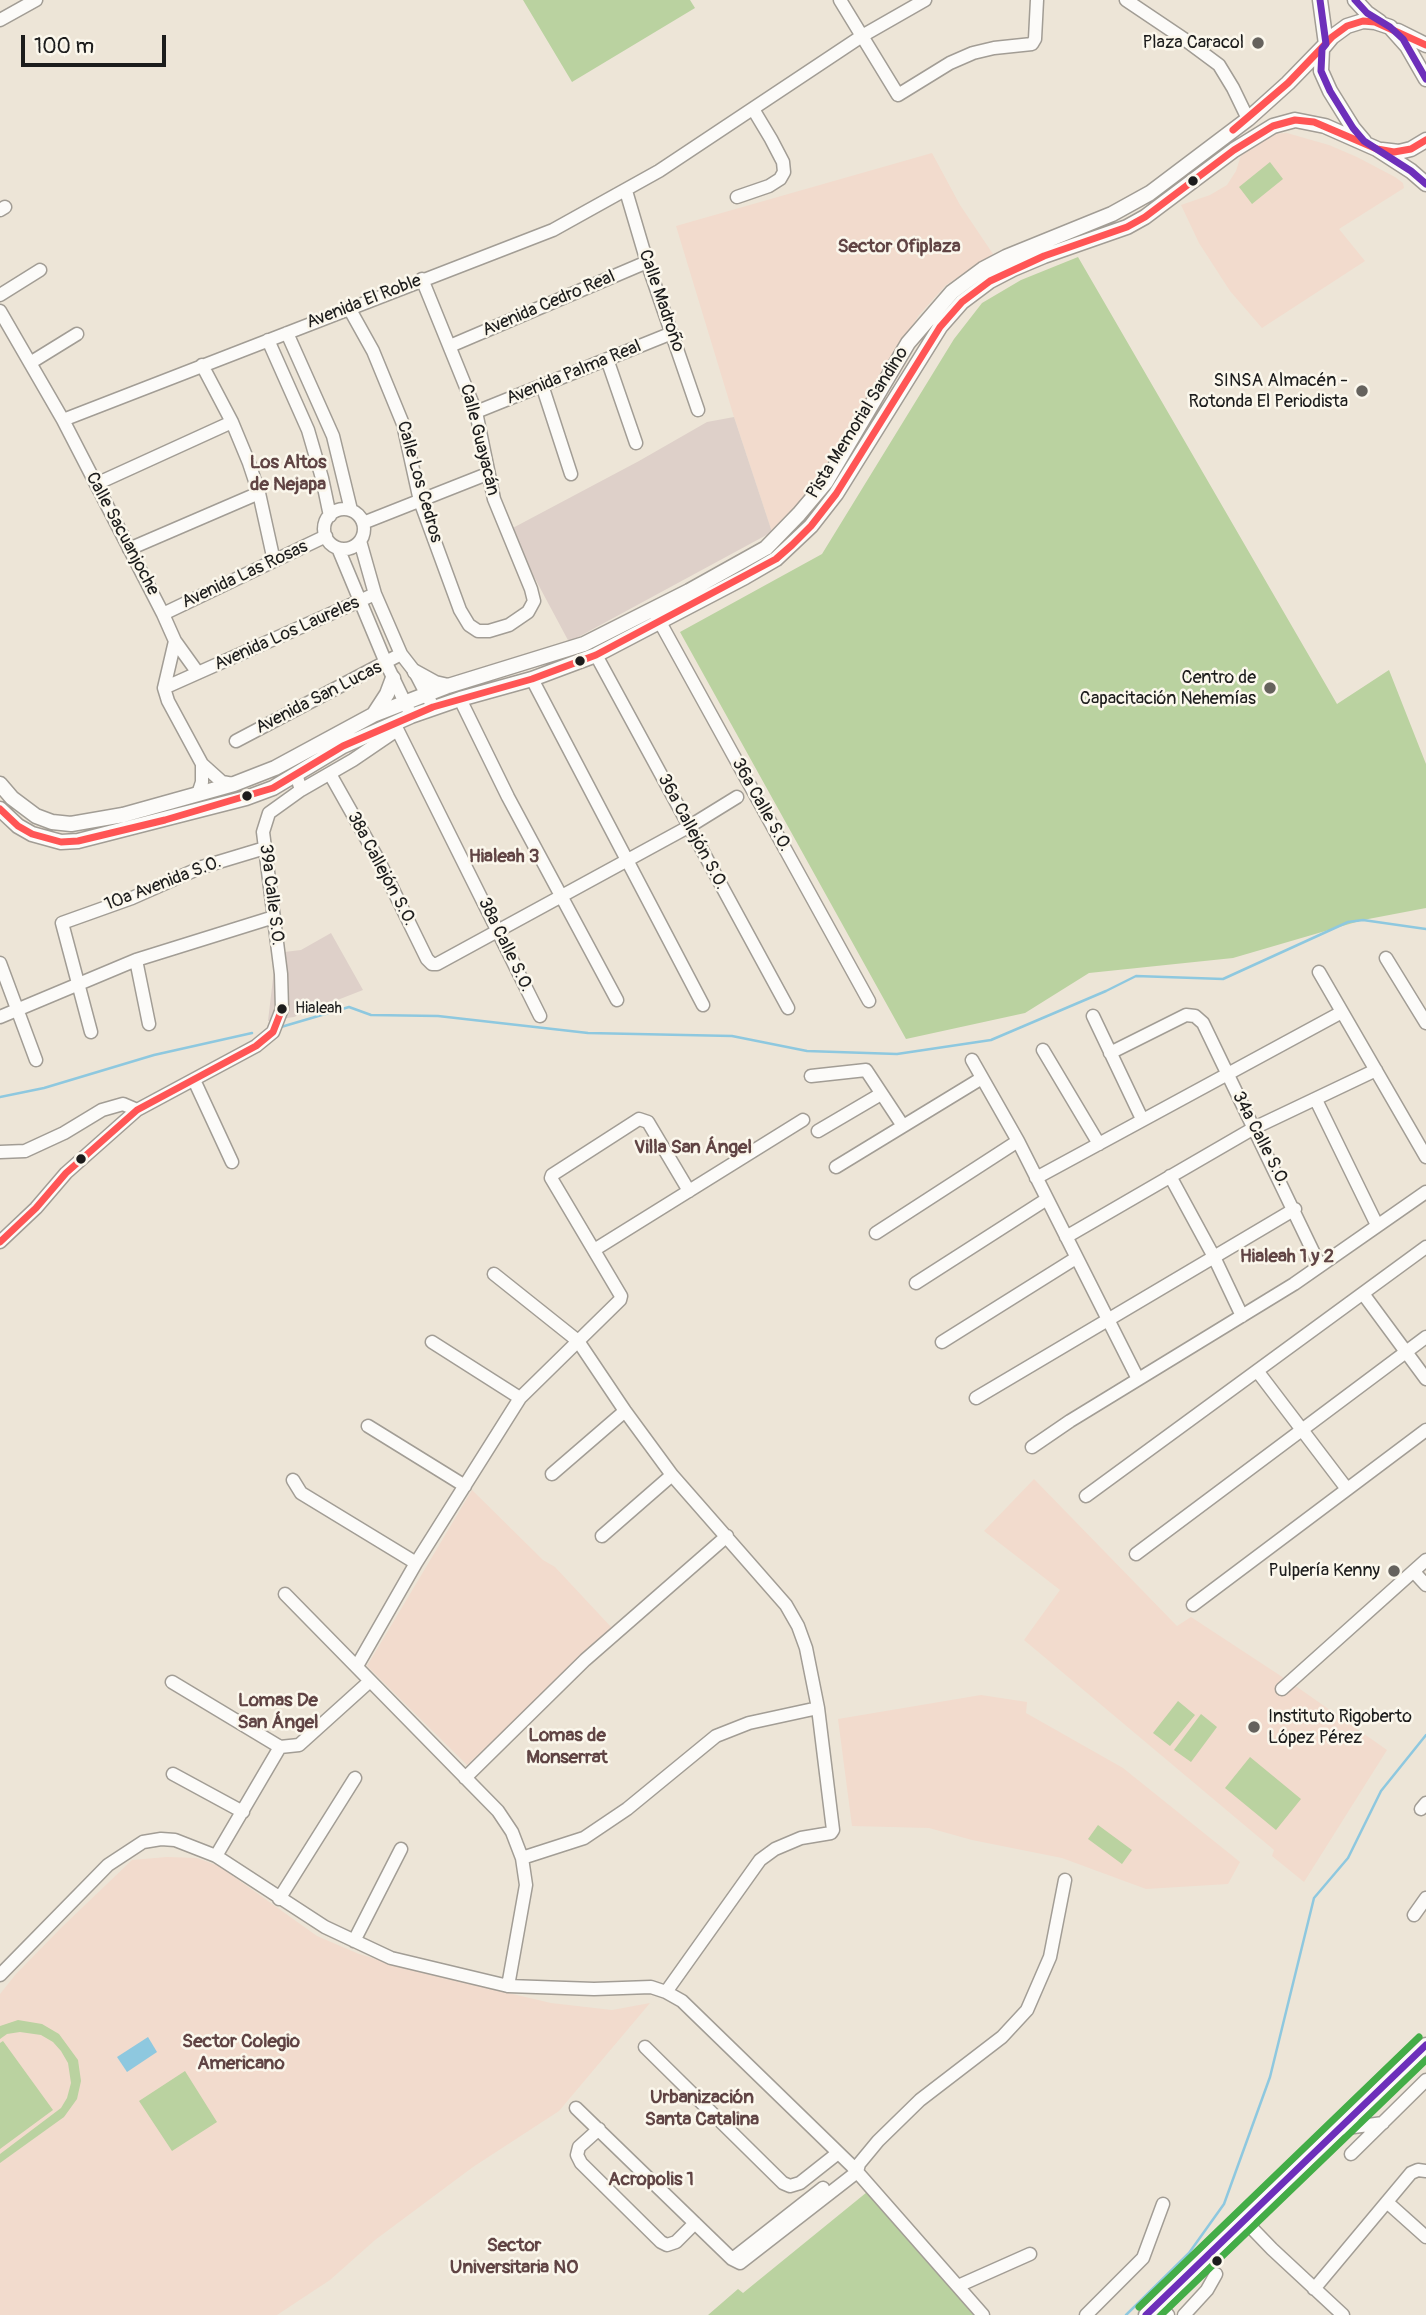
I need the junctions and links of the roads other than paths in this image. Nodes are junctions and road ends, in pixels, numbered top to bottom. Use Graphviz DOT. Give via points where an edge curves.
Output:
graph roads {
  1 [pos="36,0"];
  2 [pos="840,0"];
  3 [pos="1037,0"];
  4 [pos="1320,0"];
  5 [pos="1355,0"];
  6 [pos="1131,1"];
  7 [pos="917,2"];
  8 [pos="0,20"];
  9 [pos="1390,27"];
  10 [pos="862,36"];
  11 [pos="1326,44"];
  12 [pos="1426,45"];
  13 [pos="1426,79"];
  14 [pos="753,108"];
  15 [pos="1248,119"];
  16 [pos="1426,140"];
  17 [pos="1377,149"];
  18 [pos="1426,184"];
  19 [pos="626,191"];
  20 [pos="737,197"];
  21 [pos="647,262"];
  22 [pos="40,270"];
  23 [pos="422,279"];
  24 [pos="0,295"];
  25 [pos="349,308"];
  26 [pos="0,312"];
  27 [pos="286,333"];
  28 [pos="672,333"];
  29 [pos="77,334"];
  30 [pos="268,340"];
  31 [pos="450,346"];
  32 [pos="607,359"];
  33 [pos="917,362"];
  34 [pos="30,363"];
  35 [pos="202,365"];
  36 [pos="542,385"];
  37 [pos="878,393"];
  38 [pos="698,410"];
  39 [pos="476,412"];
  40 [pos="62,421"];
  41 [pos="232,422"];
  42 [pos="870,436"];
  43 [pos="636,443"];
  44 [pos="488,474"];
  45 [pos="571,474"];
  46 [pos="96,484"];
  47 [pos="259,493"];
  48 [pos="420,501"];
  49 [pos="351,510"];
  50 [pos="330,516"];
  51 [pos="363,523"];
  52 [pos="326,536"];
  53 [pos="360,541"];
  54 [pos="338,548"];
  55 [pos="129,549"];
  56 [pos="274,561"];
  57 [pos="374,594"];
  58 [pos="534,601"];
  59 [pos="360,602"];
  60 [pos="163,614"];
  61 [pos="656,615"];
  62 [pos="175,641"];
  63 [pos="401,654"];
  64 [pos="596,655"];
  65 [pos="386,663"];
  66 [pos="415,672"];
  67 [pos="198,673"];
  68 [pos="393,678"];
  69 [pos="532,679"];
  70 [pos="449,686"];
  71 [pos="164,688"];
  72 [pos="460,699"];
  73 [pos="430,701"];
  74 [pos="405,702"];
  75 [pos="373,715"];
  76 [pos="411,716"];
  77 [pos="395,727"];
  78 [pos="327,739"];
  79 [pos="236,740"];
  80 [pos="202,764"];
  81 [pos="296,774"];
  82 [pos="330,774"];
  83 [pos="0,784"];
  84 [pos="234,784"];
  85 [pos="301,790"];
  86 [pos="198,794"];
  87 [pos="737,797"];
  88 [pos="0,809"];
  89 [pos="690,826"];
  90 [pos="265,848"];
  91 [pos="628,860"];
  92 [pos="561,895"];
  93 [pos="274,917"];
  94 [pos="498,931"];
  95 [pos="1386,958"];
  96 [pos="136,960"];
  97 [pos="0,963"];
  98 [pos="1319,972"];
  99 [pos="79,983"];
  100 [pos="617,1000"];
  101 [pos="869,1001"];
  102 [pos="703,1005"];
  103 [pos="788,1008"];
  104 [pos="17,1010"];
  105 [pos="1342,1012"];
  106 [pos="540,1016"];
  107 [pos="1093,1016"];
  108 [pos="0,1017"];
  109 [pos="1426,1023"];
  110 [pos="149,1024"];
  111 [pos="91,1031"];
  112 [pos="1043,1050"];
  113 [pos="1110,1053"];
  114 [pos="36,1060"];
  115 [pos="972,1060"];
  116 [pos="1376,1070"];
  117 [pos="1227,1072"];
  118 [pos="811,1076"];
  119 [pos="982,1078"];
  120 [pos="194,1080"];
  121 [pos="881,1094"];
  122 [pos="1316,1100"];
  123 [pos="137,1110"];
  124 [pos="1142,1119"];
  125 [pos="803,1120"];
  126 [pos="903,1126"];
  127 [pos="1254,1128"];
  128 [pos="818,1131"];
  129 [pos="1017,1141"];
  130 [pos="1099,1144"];
  131 [pos="0,1152"];
  132 [pos="1426,1157"];
  133 [pos="232,1162"];
  134 [pos="836,1167"];
  135 [pos="1170,1176"];
  136 [pos="1036,1178"];
  137 [pos="688,1191"];
  138 [pos="1426,1192"];
  139 [pos="1047,1199"];
  140 [pos="1295,1209"];
  141 [pos="1377,1225"];
  142 [pos="876,1233"];
  143 [pos="1066,1237"];
  144 [pos="0,1242"];
  145 [pos="1426,1247"];
  146 [pos="594,1250"];
  147 [pos="1214,1256"];
  148 [pos="1076,1258"];
  149 [pos="1320,1266"];
  150 [pos="494,1275"];
  151 [pos="916,1283"];
  152 [pos="1364,1295"];
  153 [pos="1242,1316"];
  154 [pos="1107,1319"];
  155 [pos="1426,1337"];
  156 [pos="578,1341"];
  157 [pos="432,1342"];
  158 [pos="942,1342"];
  159 [pos="1406,1352"];
  160 [pos="1258,1371"];
  161 [pos="1138,1379"];
  162 [pos="1426,1379"];
  163 [pos="520,1398"];
  164 [pos="976,1398"];
  165 [pos="625,1411"];
  166 [pos="368,1426"];
  167 [pos="1302,1430"];
  168 [pos="1426,1430"];
  169 [pos="1032,1447"];
  170 [pos="552,1474"];
  171 [pos="672,1475"];
  172 [pos="293,1480"];
  173 [pos="465,1486"];
  174 [pos="1347,1489"];
  175 [pos="1086,1496"];
  176 [pos="601,1536"];
  177 [pos="727,1536"];
  178 [pos="1136,1555"];
  179 [pos="1426,1560"];
  180 [pos="416,1563"];
  181 [pos="1414,1572"];
  182 [pos="1426,1585"];
  183 [pos="285,1594"];
  184 [pos="1193,1605"];
  185 [pos="357,1666"];
  186 [pos="370,1681"];
  187 [pos="172,1682"];
  188 [pos="1282,1689"];
  189 [pos="818,1708"];
  190 [pos="280,1747"];
  191 [pos="173,1774"];
  192 [pos="466,1777"];
  193 [pos="355,1778"];
  194 [pos="243,1812"];
  195 [pos="401,1849"];
  196 [pos="216,1856"];
  197 [pos="522,1858"];
  198 [pos="1065,1880"];
  199 [pos="1426,1898"];
  200 [pos="279,1899"];
  201 [pos="1415,1915"];
  202 [pos="354,1941"];
  203 [pos="0,1975"];
  204 [pos="508,1986"];
  205 [pos="666,1992"];
  206 [pos="1426,2045"];
  207 [pos="645,2047"];
  208 [pos="1426,2080"];
  209 [pos="576,2108"];
  210 [pos="1383,2123"];
  211 [pos="599,2129"];
  212 [pos="1339,2129"];
  213 [pos="838,2153"];
  214 [pos="1351,2154"];
  215 [pos="856,2167"];
  216 [pos="1426,2171"];
  217 [pos="1388,2203"];
  218 [pos="1163,2204"];
  219 [pos="1245,2221"];
  220 [pos="695,2223"];
  221 [pos="1426,2237"];
  222 [pos="1030,2254"];
  223 [pos="1216,2274"];
  224 [pos="958,2286"];
  225 [pos="1314,2289"];
  226 [pos="1158,2304"];
  227 [pos="983,2315"];
  228 [pos="1086,2315"];
  229 [pos="1146,2315"];
  230 [pos="1168,2315"];
  231 [pos="1184,2315"];
  232 [pos="1343,2315"];
  1 -- 8 [label="street"];
  2 -- 10 [label="street"];
  3 -- 10 [label="street" via="1032,44 973,53 898,94"];
  4 -- 11 [label="main road"];
  5 -- 9 [label="main road"];
  6 -- 15 [label="street" via="1219,65"];
  7 -- 10 [label="street, Avenida El Roble"];
  9 -- 11 [label="main road, Pista Memorial Sandino" via="1356,23"];
  9 -- 12 [label="main road"];
  9 -- 13 [label="main road"];
  10 -- 14 [label="street, Avenida El Roble"];
  11 -- 15 [label="main road, Pista Memorial Sandino"];
  11 -- 17 [label="main road" via="1321,59 1324,81 1353,128"];
  14 -- 19 [label="street, Avenida El Roble"];
  14 -- 20 [label="street" via="785,172 769,186"];
  15 -- 37 [label="main road, Pista Memorial Sandino" via="1150,193 983,269 952,292 908,343"];
  16 -- 17 [label="main road" via="1399,152"];
  17 -- 18 [label="main road"];
  17 -- 33 [label="main road, Pista Memorial Sandino" via="1314,122 1273,125 1127,228 1044,256 990,282 955,310"];
  19 -- 21 [label="street, Calle Madroño"];
  19 -- 23 [label="street, Avenida El Roble" via="553,230"];
  21 -- 28 [label="street, Calle Madroño"];
  21 -- 31 [label="street, Avenida Cedro Real"];
  22 -- 24 [label="street"];
  23 -- 25 [label="street, Avenida El Roble"];
  23 -- 31 [label="street, Calle Guayacán"];
  25 -- 27 [label="street, Avenida El Roble"];
  25 -- 48 [label="street, Calle Los Cedros" via="373,351 403,424"];
  26 -- 34 [label="street, Calle Sacuanjoche"];
  27 -- 30 [label="street, Avenida El Roble"];
  27 -- 49 [label="street" via="333,436"];
  28 -- 32 [label="street, Avenida Palma Real"];
  28 -- 38 [label="street, Calle Madroño"];
  29 -- 34 [label="street"];
  30 -- 35 [label="street, Avenida El Roble"];
  30 -- 50 [label="street" via="308,430"];
  31 -- 39 [label="street, Calle Guayacán"];
  32 -- 36 [label="street, Avenida Palma Real"];
  32 -- 43 [label="street"];
  33 -- 37 [label="main road" via="892,389"];
  33 -- 42 [label="main road, Pista Memorial Sandino"];
  34 -- 40 [label="street, Calle Sacuanjoche"];
  35 -- 40 [label="street, Avenida El Roble"];
  35 -- 41 [label="street"];
  36 -- 39 [label="street, Avenida Palma Real"];
  36 -- 45 [label="street"];
  37 -- 42 [label="main road" via="883,405"];
  37 -- 61 [label="main road, Pista Memorial Sandino" via="826,482 766,548"];
  39 -- 44 [label="street, Calle Guayacán"];
  40 -- 46 [label="street, Calle Sacuanjoche"];
  41 -- 46 [label="street"];
  41 -- 47 [label="street"];
  42 -- 61 [label="main road, Pista Memorial Sandino" via="836,494 776,559"];
  44 -- 48 [label="street"];
  44 -- 58 [label="street, Calle Guayacán"];
  46 -- 55 [label="street, Calle Sacuanjoche"];
  47 -- 55 [label="street"];
  47 -- 56 [label="street"];
  48 -- 51 [label="street"];
  48 -- 58 [label="street, Calle Los Cedros" via="469,625 489,631 509,625 528,612"];
  49 -- 50 [label="street"];
  49 -- 51 [label="street"];
  50 -- 52 [label="street"];
  51 -- 53 [label="street"];
  52 -- 54 [label="street"];
  52 -- 56 [label="street, Avenida Las Rosas"];
  53 -- 54 [label="street" via="350,548"];
  53 -- 57 [label="street"];
  54 -- 59 [label="street"];
  55 -- 60 [label="street, Calle Sacuanjoche"];
  56 -- 60 [label="street, Avenida Las Rosas"];
  57 -- 59 [label="street, Avenida Los Laureles"];
  57 -- 63 [label="street"];
  59 -- 65 [label="street"];
  59 -- 67 [label="street, Avenida Los Laureles"];
  60 -- 62 [label="street, Calle Sacuanjoche"];
  61 -- 64 [label="main road, Pista Memorial Sandino"];
  61 -- 70 [label="main road, Pista Memorial Sandino" via="584,644"];
  61 -- 101 [label="street, 36a Calle S.O."];
  62 -- 67 [label="street, Avenida Los Laureles"];
  62 -- 71 [label="street"];
  63 -- 65 [label="street, Avenida San Lucas"];
  63 -- 66 [label="street"];
  64 -- 69 [label="main road, Pista Memorial Sandino"];
  64 -- 89 [label="street, 36a Callejón S.O."];
  65 -- 68 [label="street"];
  65 -- 79 [label="street, Avenida San Lucas"];
  66 -- 70 [label="main road"];
  66 -- 73 [label="street"];
  67 -- 71 [label="street, Avenida Los Laureles"];
  68 -- 74 [label="street"];
  68 -- 75 [label="main road"];
  69 -- 72 [label="main road, Pista Memorial Sandino"];
  69 -- 91 [label="street"];
  70 -- 73 [label="main road, Pista Memorial Sandino"];
  71 -- 80 [label="street"];
  72 -- 73 [label="main road, Pista Memorial Sandino"];
  72 -- 92 [label="street"];
  73 -- 74 [label="main road, Pista Memorial Sandino"];
  73 -- 76 [label="main road, Pista Memorial Sandino"];
  74 -- 75 [label="main road, Pista Memorial Sandino"];
  74 -- 76 [label="street"];
  75 -- 78 [label="main road, Pista Memorial Sandino"];
  76 -- 77 [label="main road, Pista Memorial Sandino"];
  77 -- 81 [label="main road, Pista Memorial Sandino" via="344,747"];
  77 -- 82 [label="street, 39a Calle S.O."];
  77 -- 94 [label="street, 38a Calle S.O."];
  78 -- 81 [label="main road" via="296,765"];
  78 -- 84 [label="main road, Pista Memorial Sandino" via="265,773"];
  80 -- 84 [label="street" via="222,782"];
  80 -- 86 [label="street"];
  81 -- 85 [label="street"];
  81 -- 88 [label="main road, Pista Memorial Sandino" via="246,798 78,841 61,842 32,834"];
  82 -- 85 [label="street, 39a Calle S.O."];
  82 -- 94 [label="street, 38a Callejón S.O." via="432,964"];
  83 -- 86 [label="main road, Pista Memorial Sandino" via="36,816 71,824"];
  84 -- 86 [label="main road, Pista Memorial Sandino"];
  85 -- 90 [label="street, 39a Calle S.O." via="269,813 263,832"];
  87 -- 89 [label="street"];
  89 -- 91 [label="street"];
  89 -- 103 [label="street, 36a Callejón S.O."];
  90 -- 93 [label="street, 39a Calle S.O."];
  90 -- 99 [label="street, 10a Avenida S.O." via="202,867 62,923"];
  91 -- 92 [label="street"];
  91 -- 102 [label="street"];
  92 -- 94 [label="street"];
  92 -- 100 [label="street"];
  93 -- 96 [label="street"];
  93 -- 120 [label="street, 39a Calle S.O." via="282,1009 273,1032"];
  94 -- 106 [label="street, 38a Calle S.O."];
  95 -- 109 [label="street"];
  96 -- 99 [label="street"];
  96 -- 110 [label="street"];
  97 -- 104 [label="street"];
  98 -- 105 [label="street"];
  99 -- 104 [label="street"];
  99 -- 111 [label="street"];
  104 -- 108 [label="street"];
  104 -- 114 [label="street"];
  105 -- 116 [label="street"];
  105 -- 117 [label="street"];
  107 -- 113 [label="street"];
  112 -- 130 [label="street"];
  113 -- 117 [label="street, 34a Calle S.O." via="1186,1015 1195,1016"];
  113 -- 124 [label="street"];
  115 -- 119 [label="street"];
  116 -- 122 [label="street"];
  116 -- 132 [label="street"];
  117 -- 124 [label="street"];
  117 -- 127 [label="street, 34a Calle S.O."];
  118 -- 121 [label="street" via="866,1070"];
  119 -- 126 [label="street"];
  119 -- 129 [label="street"];
  120 -- 123 [label="street"];
  120 -- 133 [label="street"];
  121 -- 126 [label="street"];
  121 -- 128 [label="street"];
  122 -- 127 [label="street"];
  122 -- 141 [label="street"];
  123 -- 131 [label="street" via="123,1104 102,1110 24,1151"];
  123 -- 144 [label="street" via="66,1172"];
  124 -- 130 [label="street"];
  125 -- 137 [label="street"];
  126 -- 134 [label="street"];
  127 -- 135 [label="street"];
  127 -- 140 [label="street, 34a Calle S.O."];
  129 -- 136 [label="street"];
  129 -- 142 [label="street"];
  130 -- 136 [label="street"];
  135 -- 143 [label="street"];
  135 -- 147 [label="street"];
  136 -- 139 [label="street"];
  137 -- 146 [label="street"];
  137 -- 146 [label="street" via="648,1122 635,1121 551,1178"];
  138 -- 141 [label="street"];
  139 -- 143 [label="street"];
  139 -- 151 [label="street"];
  140 -- 147 [label="street"];
  140 -- 149 [label="street, 34a Calle S.O."];
  141 -- 149 [label="street"];
  143 -- 148 [label="street"];
  145 -- 152 [label="street"];
  146 -- 156 [label="street" via="621,1296"];
  147 -- 153 [label="street"];
  147 -- 154 [label="street"];
  148 -- 154 [label="street"];
  148 -- 158 [label="street"];
  149 -- 153 [label="street"];
  150 -- 156 [label="street"];
  152 -- 159 [label="street"];
  152 -- 160 [label="street"];
  153 -- 161 [label="street"];
  154 -- 161 [label="street"];
  154 -- 164 [label="street"];
  155 -- 159 [label="street"];
  156 -- 163 [label="street"];
  156 -- 165 [label="street"];
  157 -- 163 [label="street"];
  159 -- 162 [label="street"];
  159 -- 167 [label="street"];
  160 -- 167 [label="street"];
  160 -- 175 [label="street"];
  161 -- 169 [label="street"];
  163 -- 173 [label="street"];
  165 -- 170 [label="street"];
  165 -- 171 [label="street"];
  166 -- 173 [label="street"];
  167 -- 174 [label="street"];
  167 -- 178 [label="street"];
  168 -- 174 [label="street"];
  171 -- 176 [label="street"];
  171 -- 177 [label="street"];
  172 -- 180 [label="street" via="301,1493"];
  173 -- 180 [label="street"];
  174 -- 184 [label="street"];
  177 -- 189 [label="street" via="786,1605 798,1626"];
  177 -- 192 [label="street" via="585,1660"];
  179 -- 181 [label="street"];
  180 -- 185 [label="street"];
  181 -- 182 [label="street"];
  181 -- 188 [label="street"];
  183 -- 185 [label="street"];
  185 -- 186 [label="street"];
  186 -- 190 [label="street" via="299,1745"];
  186 -- 192 [label="street"];
  187 -- 190 [label="street"];
  189 -- 197 [label="street" via="749,1723 716,1736 584,1838"];
  189 -- 205 [label="street" via="833,1830 801,1838 760,1860"];
  190 -- 194 [label="street"];
  191 -- 194 [label="street"];
  192 -- 197 [label="street" via="498,1811"];
  193 -- 200 [label="street"];
  194 -- 196 [label="street"];
  195 -- 202 [label="street"];
  196 -- 200 [label="street"];
  196 -- 203 [label="street" via="175,1840 143,1842 108,1865"];
  197 -- 204 [label="street" via="526,1885"];
  198 -- 215 [label="street" via="1050,1958 1027,2010 1003,2037 920,2101"];
  199 -- 201 [label="street"];
  200 -- 202 [label="street"];
  202 -- 204 [label="street" via="391,1958"];
  204 -- 205 [label="street" via="651,1987"];
  205 -- 213 [label="street" via="682,2001"];
  206 -- 212 [label="main road"];
  207 -- 213 [label="street" via="783,2183 800,2183"];
  208 -- 210 [label="street"];
  209 -- 211 [label="street"];
  210 -- 212 [label="street"];
  210 -- 214 [label="street"];
  211 -- 220 [label="street"];
  211 -- 220 [label="street" via="579,2147 581,2163 660,2242 676,2242"];
  212 -- 219 [label="main road"];
  213 -- 215 [label="street"];
  215 -- 220 [label="street" via="740,2263"];
  215 -- 224 [label="street"];
  216 -- 217 [label="street" via="1411,2173"];
  217 -- 221 [label="street"];
  217 -- 225 [label="street"];
  218 -- 228 [label="street" via="1143,2258"];
  219 -- 225 [label="street"];
  219 -- 226 [label="main road"];
  222 -- 224 [label="street"];
  223 -- 231 [label="street"];
  224 -- 227 [label="street"];
  225 -- 232 [label="street"];
  226 -- 229 [label="main road"];
  226 -- 230 [label="street"];
}
